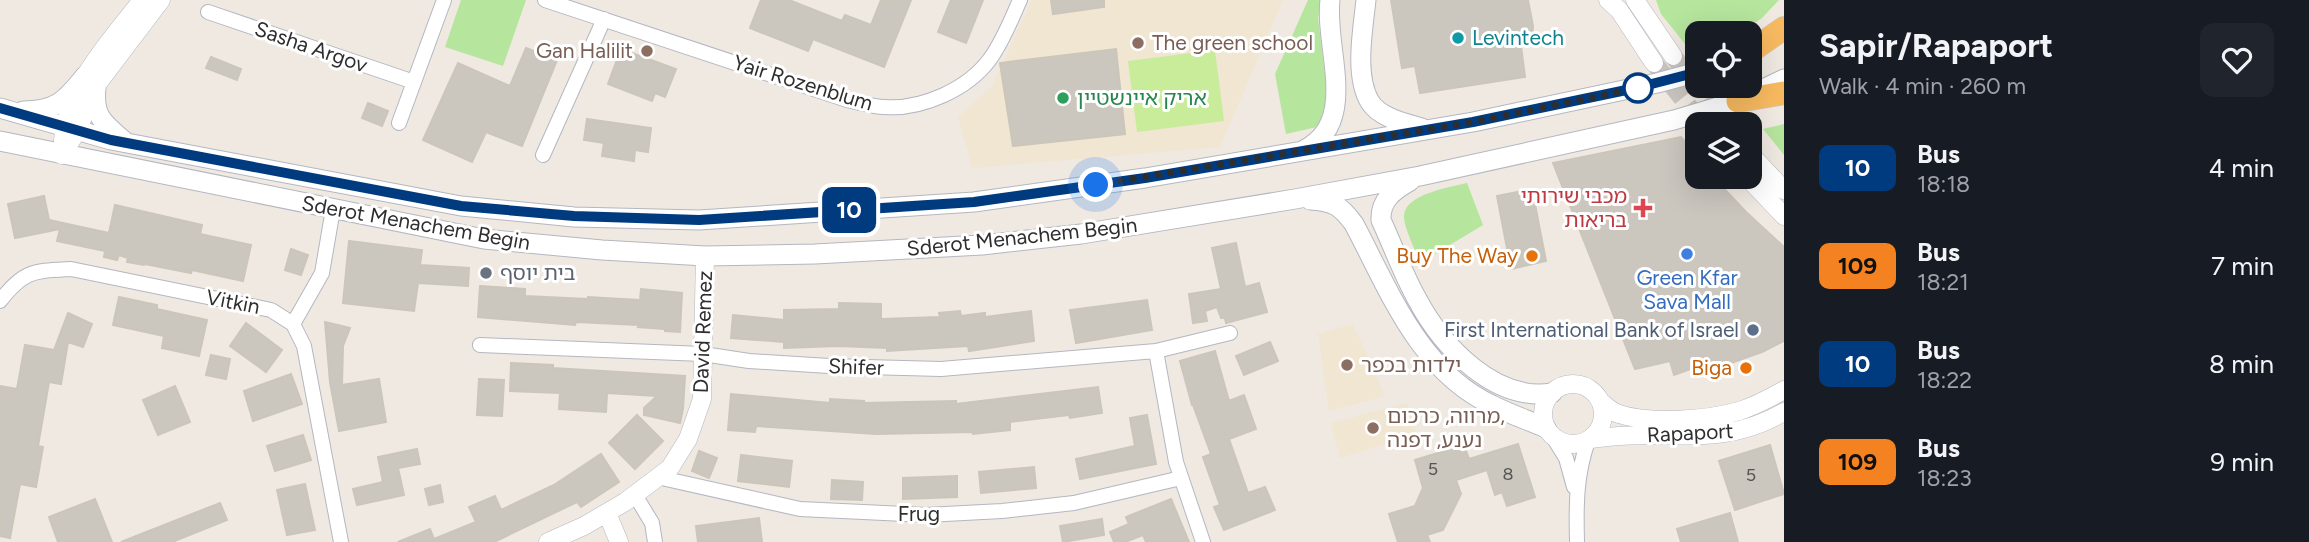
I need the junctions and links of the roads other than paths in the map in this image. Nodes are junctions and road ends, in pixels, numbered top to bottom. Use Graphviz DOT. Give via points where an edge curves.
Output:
graph roads {
  1 [pos="142,0"];
  2 [pos="161,0"];
  3 [pos="444,0"];
  4 [pos="545,0"];
  5 [pos="1020,0"];
  6 [pos="1330,0"];
  7 [pos="1366,0"];
  8 [pos="1608,0"];
  9 [pos="1634,0"];
  10 [pos="208,12"];
  11 [pos="604,19"];
  12 [pos="1784,28"];
  13 [pos="1784,34"];
  14 [pos="1762,43"];
  15 [pos="1762,45"];
  16 [pos="1673,56"];
  17 [pos="1654,62"];
  18 [pos="1685,75"];
  19 [pos="1784,79"];
  20 [pos="90,82"];
  21 [pos="414,82"];
  22 [pos="1784,93"];
  23 [pos="1738,101"];
  24 [pos="6,110"];
  25 [pos="399,123"];
  26 [pos="71,129"];
  27 [pos="1430,129"];
  28 [pos="0,141"];
  29 [pos="127,143"];
  30 [pos="1299,152"];
  31 [pos="62,155"];
  32 [pos="543,155"];
  33 [pos="1762,167"];
  34 [pos="1420,176"];
  35 [pos="1758,189"];
  36 [pos="1784,190"];
  37 [pos="1295,199"];
  38 [pos="333,209"];
  39 [pos="1784,216"];
  40 [pos="705,256"];
  41 [pos="0,301"];
  42 [pos="293,324"];
  43 [pos="1230,333"];
  44 [pos="480,345"];
  45 [pos="1156,351"];
  46 [pos="702,354"];
  47 [pos="1784,390"];
  48 [pos="1552,393"];
  49 [pos="1601,402"];
  50 [pos="1784,412"];
  51 [pos="1549,432"];
  52 [pos="1590,440"];
  53 [pos="657,477"];
  54 [pos="1181,478"];
  55 [pos="635,495"];
  56 [pos="1576,495"];
  57 [pos="607,513"];
  58 [pos="341,542"];
  59 [pos="548,542"];
  60 [pos="619,542"];
  61 [pos="655,542"];
  62 [pos="1203,542"];
  63 [pos="1577,542"];
  1 -- 20 [label="street"];
  2 -- 20 [label="street" via="110,66"];
  3 -- 21 [label="street"];
  4 -- 11 [label="street, Yair Rozenblum"];
  5 -- 11 [label="street, Yair Rozenblum" via="992,58 977,74 960,86 903,107 847,100"];
  6 -- 30 [label="main road" via="1334,110 1321,140"];
  7 -- 27 [label="main road" via="1361,52 1370,102 1393,119"];
  8 -- 17 [label="street"];
  9 -- 16 [label="street"];
  10 -- 21 [label="street, Sasha Argov"];
  11 -- 32 [label="street"];
  12 -- 14 [label="highway"];
  13 -- 15 [label="main road"];
  18 -- 27 [label="main road, Sderot Menachem Begin"];
  19 -- 23 [label="main road, Sderot Menachem Begin"];
  20 -- 24 [label="main road" via="46,110"];
  20 -- 26 [label="street"];
  20 -- 29 [label="main road" via="98,113"];
  21 -- 25 [label="street"];
  22 -- 23 [label="highway"];
  23 -- 34 [label="main road, Sderot Menachem Begin" via="1674,120"];
  24 -- 26 [label="main road, Sderot Menachem Begin"];
  26 -- 29 [label="main road, Sderot Menachem Begin"];
  26 -- 31 [label="street"];
  27 -- 30 [label="main road, Sderot Menachem Begin"];
  28 -- 31 [label="main road, Sderot Menachem Begin"];
  29 -- 30 [label="main road, Sderot Menachem Begin" via="461,206 699,220 974,202"];
  31 -- 38 [label="main road, Sderot Menachem Begin"];
  33 -- 36 [label="street"];
  34 -- 37 [label="main road, Sderot Menachem Begin"];
  34 -- 48 [label="main road" via="1391,194 1380,212 1423,309 1459,354 1500,386 1536,396"];
  35 -- 39 [label="street"];
  37 -- 40 [label="main road, Sderot Menachem Begin" via="1082,234 982,245"];
  37 -- 51 [label="main road" via="1343,209 1411,332 1443,369 1491,405"];
  38 -- 40 [label="main road, Sderot Menachem Begin" via="484,239"];
  38 -- 42 [label="street" via="322,273"];
  40 -- 46 [label="street, David Remez"];
  41 -- 42 [label="street, Vitkin" via="14,282 38,270 71,269 271,310"];
  42 -- 58 [label="street" via="304,346"];
  43 -- 45 [label="street, Shifer"];
  44 -- 46 [label="street, Shifer"];
  45 -- 46 [label="street, Shifer" via="941,369 829,366"];
  45 -- 54 [label="street"];
  46 -- 53 [label="street, David Remez" via="702,400 688,439 670,468"];
  47 -- 49 [label="street, Rapaport" via="1740,411 1689,419 1630,417"];
  48 -- 49 [label="street" via="1578,384 1594,392"];
  48 -- 51 [label="street" via="1543,410"];
  49 -- 52 [label="street" via="1604,418"];
  50 -- 52 [label="street, Rapaport" via="1716,436"];
  51 -- 52 [label="street" via="1570,444"];
  51 -- 56 [label="street" via="1566,458"];
  52 -- 56 [label="street"];
  53 -- 54 [label="street, Frug" via="800,509 926,515 1074,503"];
  53 -- 55 [label="street, David Remez"];
  54 -- 62 [label="street"];
  55 -- 57 [label="street, David Remez"];
  55 -- 61 [label="street" via="652,523"];
  56 -- 63 [label="street"];
  57 -- 59 [label="street, David Remez"];
  57 -- 60 [label="street"];
}
